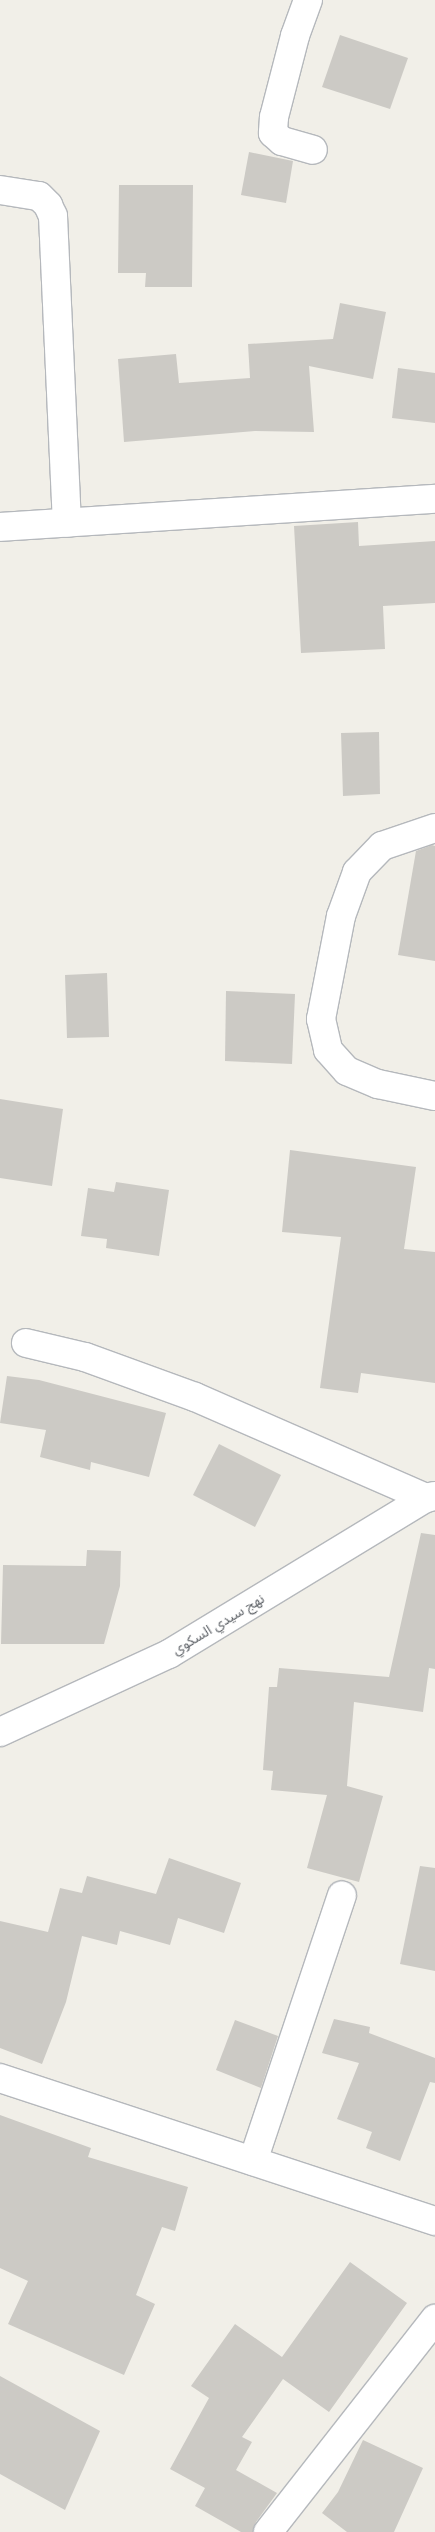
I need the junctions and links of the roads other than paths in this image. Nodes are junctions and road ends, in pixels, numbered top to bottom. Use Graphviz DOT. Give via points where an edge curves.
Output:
graph roads {
  1 [pos="308,0"];
  2 [pos="313,150"];
  3 [pos="0,190"];
  4 [pos="435,499"];
  5 [pos="67,523"];
  6 [pos="0,527"];
  7 [pos="435,828"];
  8 [pos="435,1096"];
  9 [pos="26,1343"];
  10 [pos="431,1497"];
  11 [pos="0,1732"];
  12 [pos="342,1895"];
  13 [pos="0,2078"];
  14 [pos="253,2161"];
  15 [pos="435,2221"];
  16 [pos="435,2319"];
  17 [pos="268,2532"];
  1 -- 2 [label="street" via="295,36 273,132 282,142"];
  3 -- 5 [label="street" via="39,196 48,205 52,216"];
  4 -- 5 [label="street"];
  5 -- 6 [label="street"];
  7 -- 8 [label="street" via="382,846 358,872 341,916 321,1019 328,1050 347,1071 378,1084"];
  9 -- 10 [label="street, نهج سيدي السكوي" via="85,1357 195,1397"];
  10 -- 11 [label="street, نهج سيدي السكوي" via="169,1654"];
  12 -- 14 [label="street"];
  13 -- 14 [label="street"];
  14 -- 15 [label="street"];
  16 -- 17 [label="street"];
}
